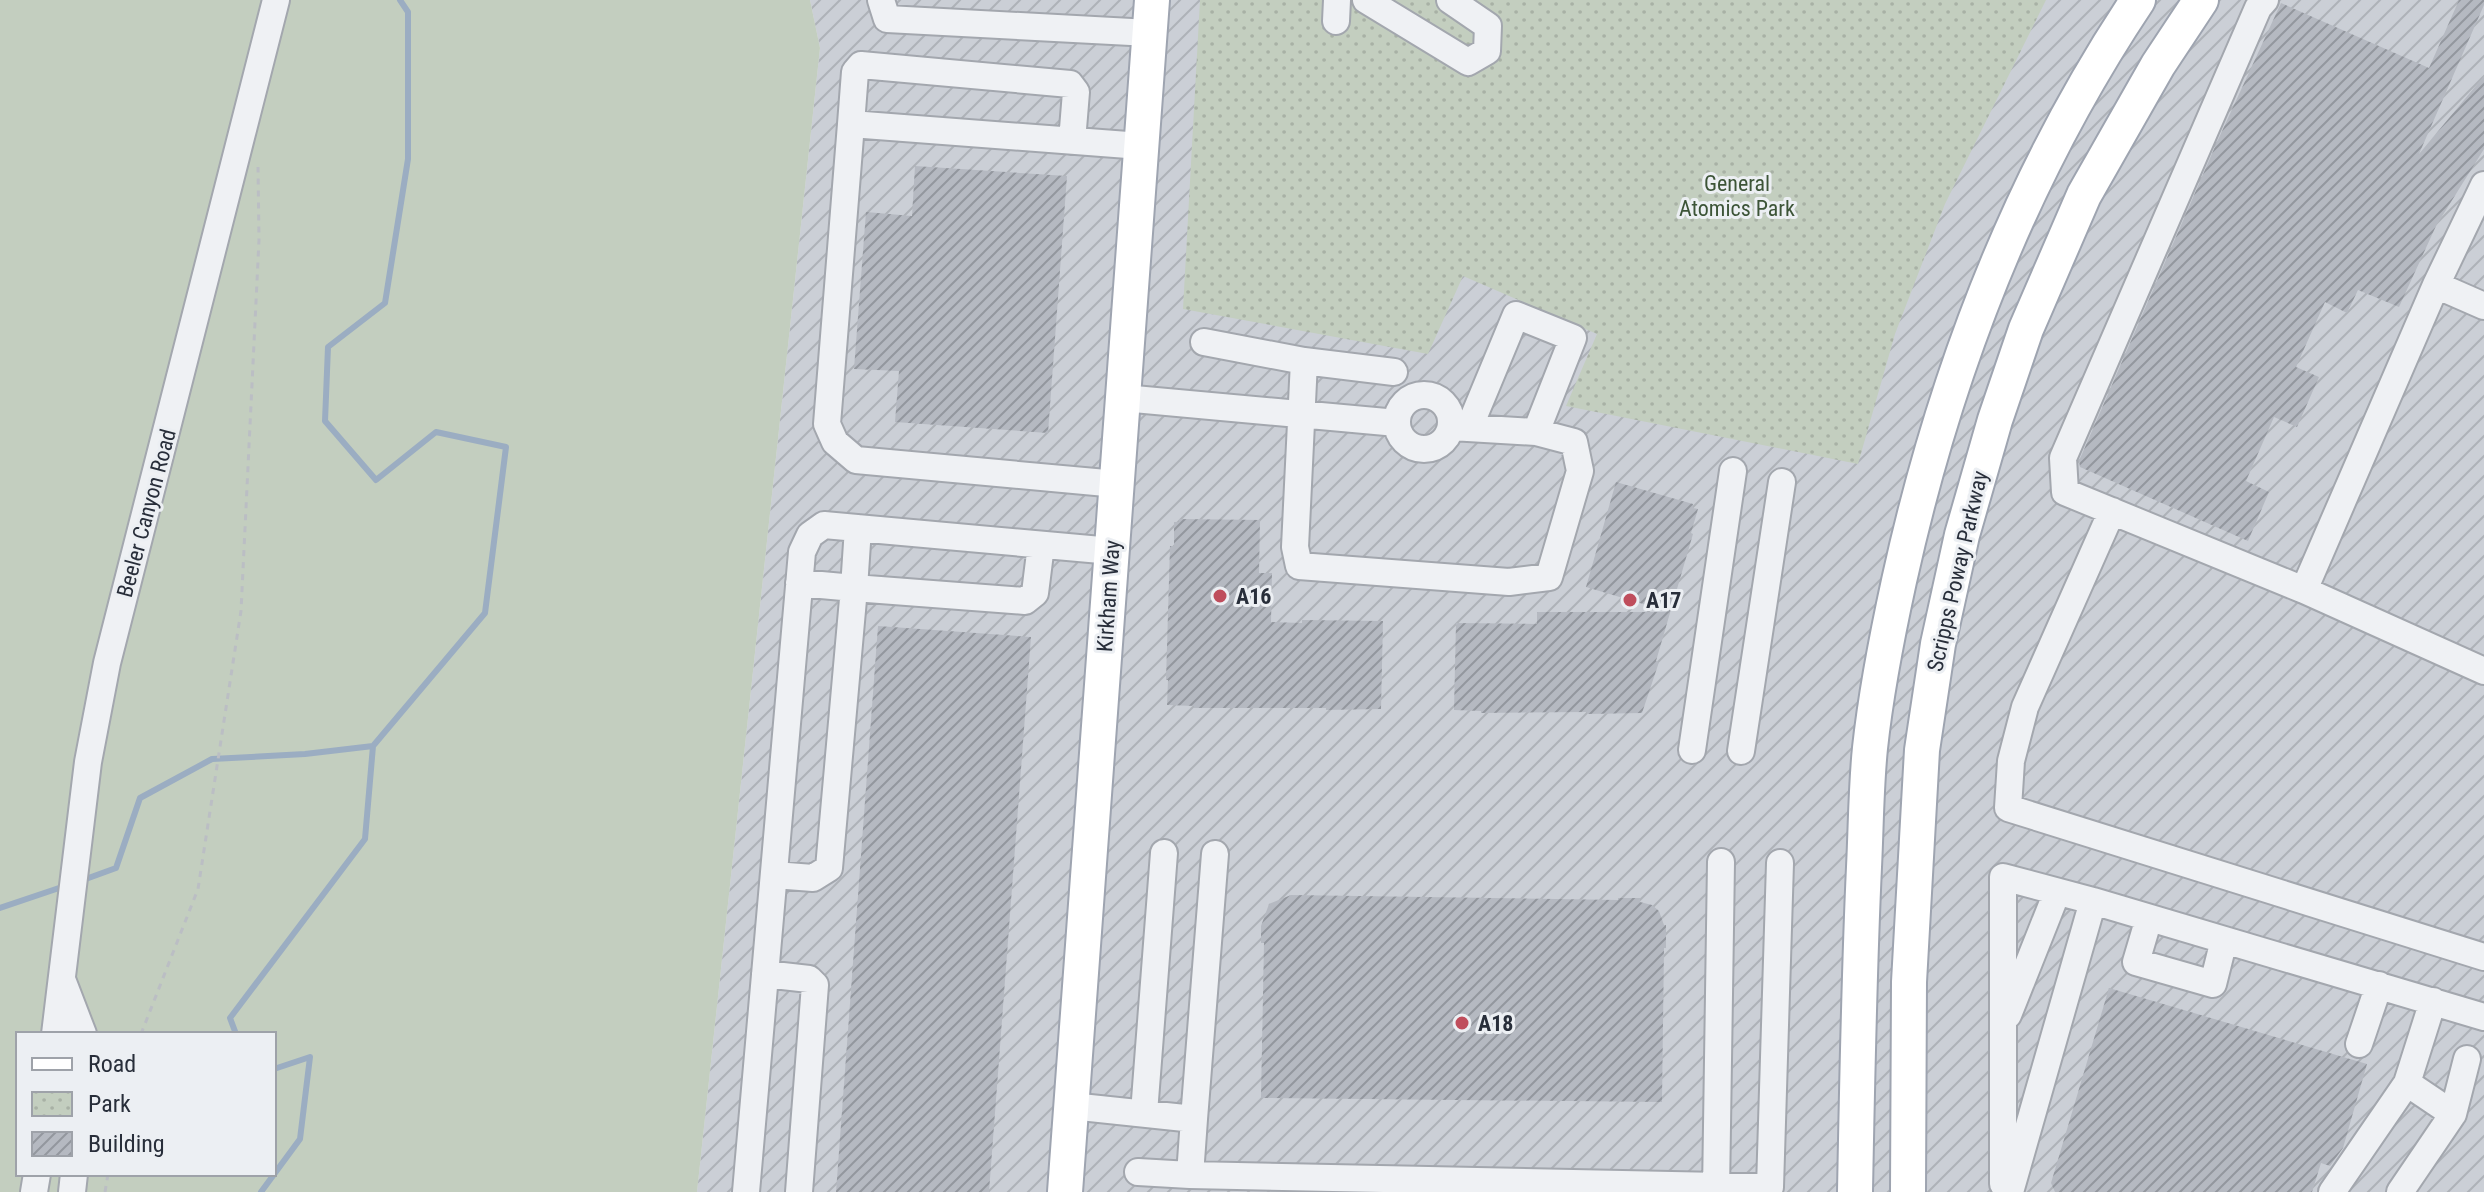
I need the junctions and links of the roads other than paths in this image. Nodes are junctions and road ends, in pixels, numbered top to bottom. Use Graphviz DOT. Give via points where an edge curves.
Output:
graph roads {
  1 [pos="276,0"];
  2 [pos="881,0"];
  3 [pos="1366,0"];
  4 [pos="1450,0"];
  5 [pos="2138,0"];
  6 [pos="2201,0"];
  7 [pos="2265,0"];
  8 [pos="1151,17"];
  9 [pos="851,124"];
  10 [pos="1072,141"];
  11 [pos="1141,146"];
  12 [pos="2484,185"];
  13 [pos="2436,285"];
  14 [pos="2484,306"];
  15 [pos="1204,342"];
  16 [pos="1304,361"];
  17 [pos="1394,372"];
  18 [pos="1123,398"];
  19 [pos="1300,414"];
  20 [pos="1397,423"];
  21 [pos="1460,428"];
  22 [pos="1536,432"];
  23 [pos="1733,471"];
  24 [pos="1782,482"];
  25 [pos="1117,484"];
  26 [pos="2112,511"];
  27 [pos="858,528"];
  28 [pos="1041,545"];
  29 [pos="1112,551"];
  30 [pos="799,583"];
  31 [pos="854,588"];
  32 [pos="2304,590"];
  33 [pos="2484,671"];
  34 [pos="1692,750"];
  35 [pos="1741,751"];
  36 [pos="1164,853"];
  37 [pos="1215,854"];
  38 [pos="1721,862"];
  39 [pos="1780,863"];
  40 [pos="774,875"];
  41 [pos="2057,892"];
  42 [pos="2093,901"];
  43 [pos="2149,918"];
  44 [pos="2224,940"];
  45 [pos="2484,957"];
  46 [pos="765,974"];
  47 [pos="62,978"];
  48 [pos="2379,985"];
  49 [pos="2433,1001"];
  50 [pos="2484,1017"];
  51 [pos="2003,1028"];
  52 [pos="55,1032"];
  53 [pos="82,1032"];
  54 [pos="2359,1044"];
  55 [pos="2467,1059"];
  56 [pos="2407,1083"];
  57 [pos="1071,1106"];
  58 [pos="1144,1113"];
  59 [pos="2453,1114"];
  60 [pos="1194,1119"];
  61 [pos="1138,1172"];
  62 [pos="1190,1175"];
  63 [pos="1716,1189"];
  64 [pos="1770,1189"];
  65 [pos="746,1192"];
  66 [pos="799,1192"];
  67 [pos="1065,1192"];
  68 [pos="1855,1192"];
  69 [pos="1908,1192"];
  70 [pos="2003,1192"];
  71 [pos="2010,1192"];
  72 [pos="2332,1192"];
  73 [pos="2400,1192"];
  1 -- 47 [label="street, Beeler Canyon Road" via="107,663 88,762"];
  2 -- 8 [label="street" via="887,19"];
  3 -- 4 [label="street" via="1468,62 1487,51 1488,26"];
  5 -- 68 [label="main road" via="2039,173 1980,307 1913,518 1870,748"];
  6 -- 69 [label="main road, Scripps Poway Parkway" via="2084,195 2026,329 1962,535 1922,750 1909,982"];
  7 -- 26 [label="street" via="2063,458 2065,492"];
  8 -- 11 [label="main road, Kirkham Way"];
  9 -- 10 [label="street"];
  9 -- 10 [label="street" via="855,72 861,65 1070,84 1076,92"];
  9 -- 25 [label="street" via="827,424 835,442 856,460"];
  10 -- 11 [label="street"];
  11 -- 18 [label="main road, Kirkham Way"];
  12 -- 13 [label="street"];
  13 -- 14 [label="street"];
  13 -- 32 [label="street"];
  15 -- 16 [label="street"];
  16 -- 17 [label="street"];
  16 -- 19 [label="street"];
  18 -- 19 [label="street"];
  18 -- 25 [label="main road, Kirkham Way"];
  19 -- 20 [label="street"];
  19 -- 22 [label="street" via="1295,547 1299,566 1509,582 1549,577 1580,471 1574,442"];
  20 -- 21 [label="street" via="1403,439 1426,449"];
  20 -- 21 [label="street" via="1407,401 1423,395 1445,404"];
  21 -- 22 [label="street"];
  21 -- 22 [label="street" via="1516,315 1573,338"];
  23 -- 34 [label="street"];
  24 -- 35 [label="street"];
  25 -- 29 [label="main road, Kirkham Way"];
  26 -- 32 [label="street"];
  26 -- 45 [label="street" via="2025,707 2011,761 2008,808"];
  27 -- 28 [label="street"];
  27 -- 30 [label="street" via="824,525 810,535 802,552"];
  27 -- 31 [label="street"];
  28 -- 29 [label="street"];
  28 -- 31 [label="street" via="1035,593 1025,601"];
  29 -- 57 [label="main road, Kirkham Way"];
  30 -- 31 [label="street"];
  30 -- 40 [label="street"];
  31 -- 40 [label="street" via="829,868 813,878"];
  32 -- 33 [label="street"];
  36 -- 58 [label="street"];
  37 -- 60 [label="street"];
  38 -- 63 [label="street"];
  39 -- 64 [label="street"];
  40 -- 46 [label="street"];
  41 -- 42 [label="street"];
  41 -- 51 [label="street"];
  41 -- 51 [label="street" via="2003,877"];
  42 -- 43 [label="street"];
  42 -- 71 [label="street"];
  43 -- 44 [label="street"];
  43 -- 44 [label="street" via="2136,962 2213,984"];
  44 -- 48 [label="street"];
  46 -- 65 [label="street"];
  46 -- 66 [label="street" via="809,979 815,985"];
  47 -- 52 [label="street, Beeler Canyon Road"];
  47 -- 53 [label="street"];
  48 -- 49 [label="street"];
  48 -- 54 [label="street"];
  49 -- 50 [label="street"];
  49 -- 56 [label="street"];
  51 -- 70 [label="street"];
  55 -- 59 [label="street"];
  56 -- 59 [label="street"];
  56 -- 72 [label="street"];
  57 -- 58 [label="street"];
  57 -- 67 [label="main road, Kirkham Way"];
  58 -- 60 [label="street"];
  59 -- 73 [label="street"];
  60 -- 62 [label="street"];
  61 -- 62 [label="street"];
  62 -- 63 [label="street"];
  63 -- 64 [label="street"];
}
